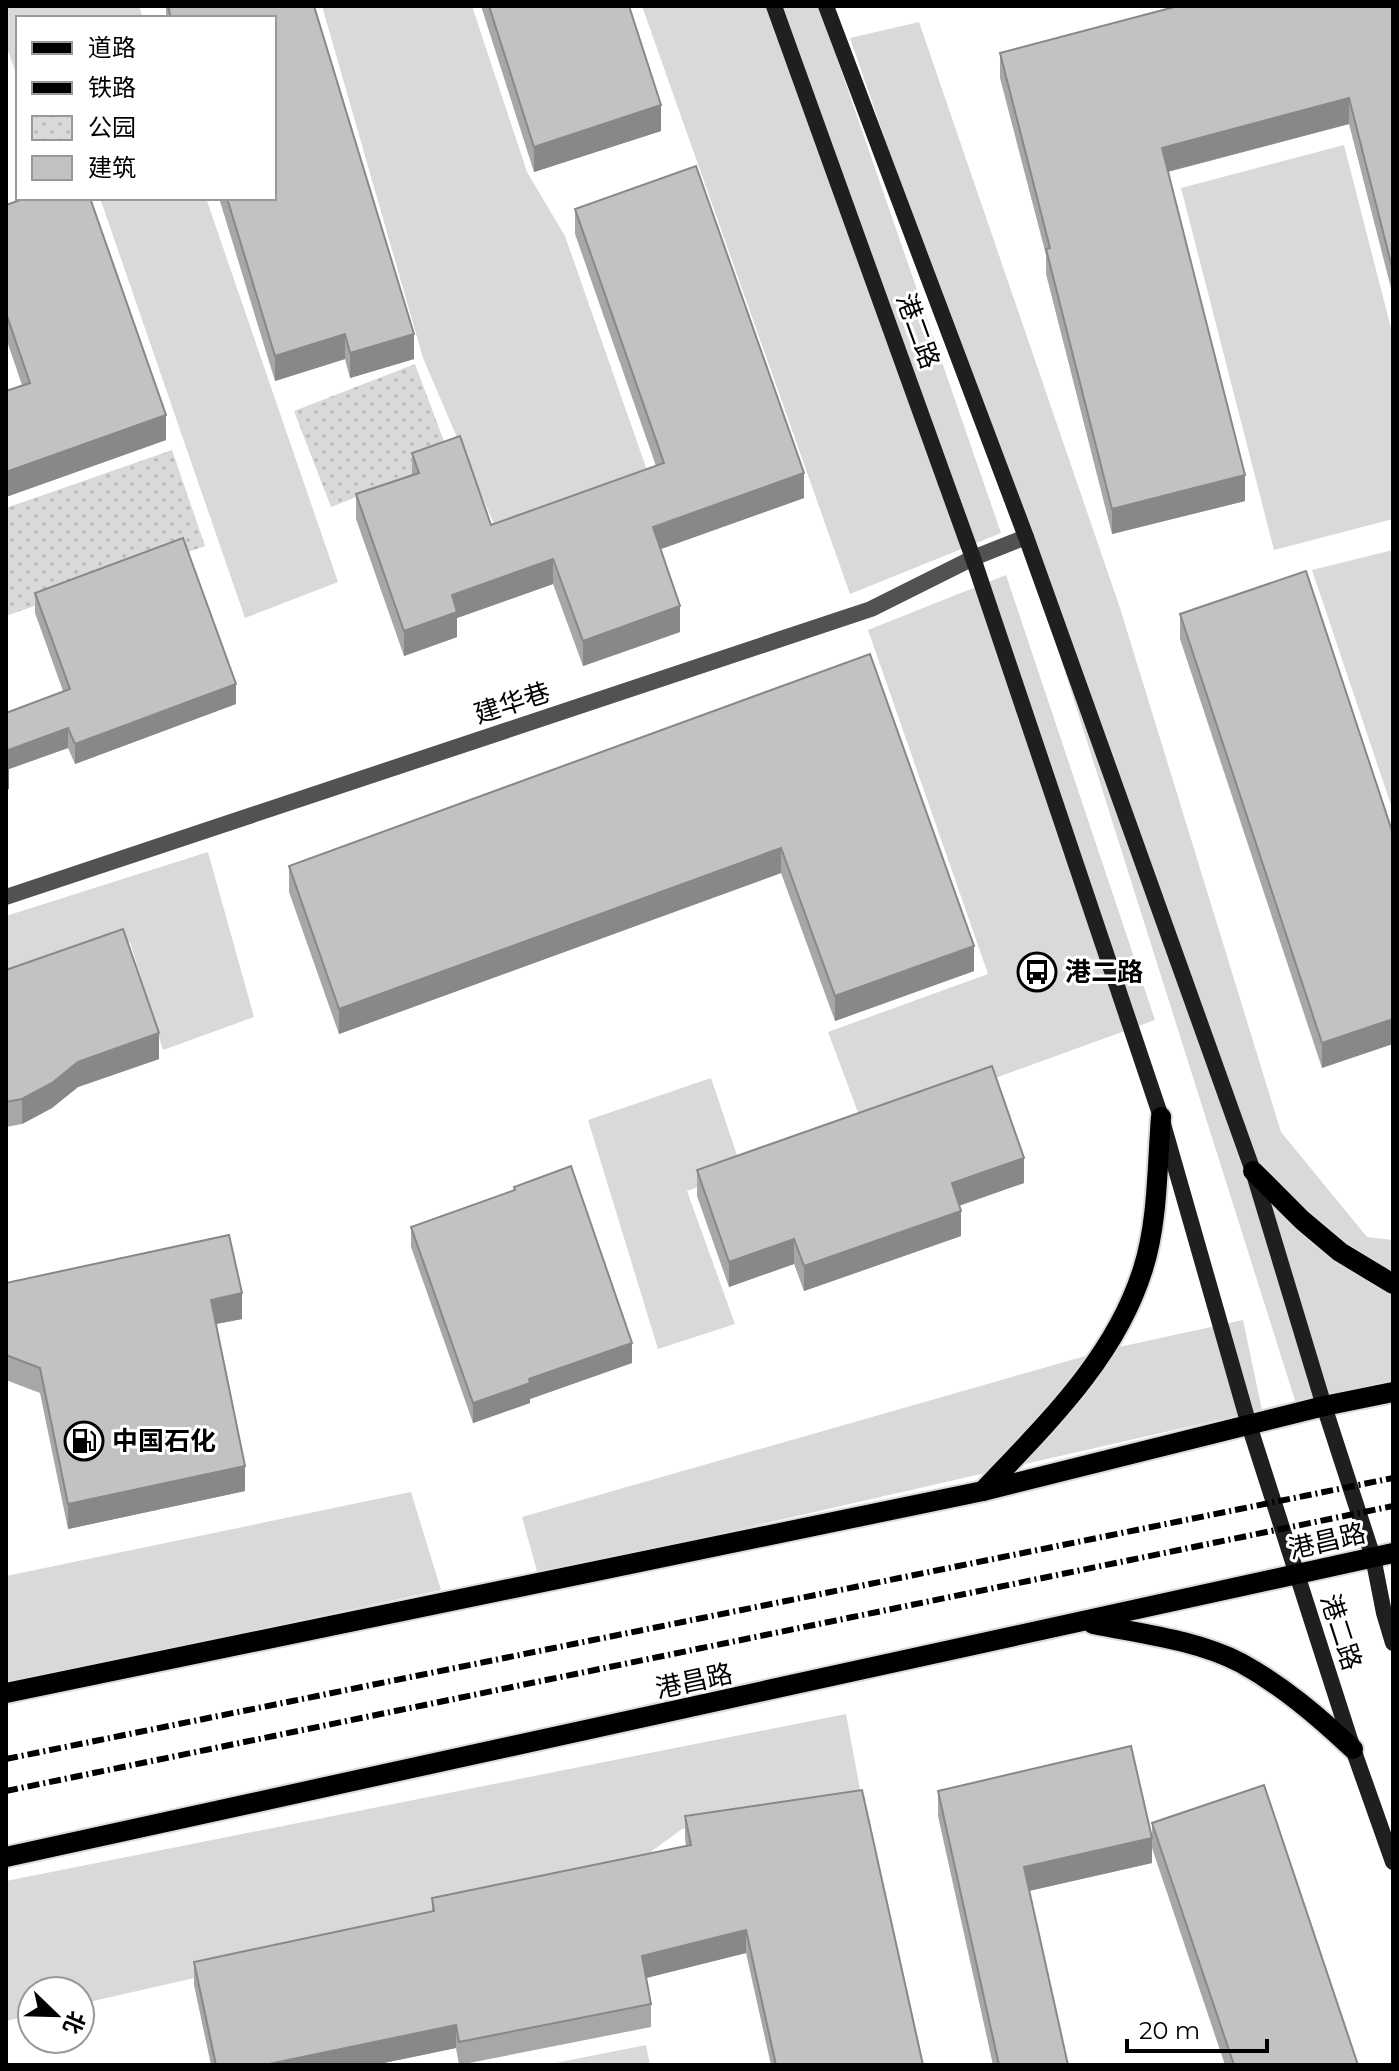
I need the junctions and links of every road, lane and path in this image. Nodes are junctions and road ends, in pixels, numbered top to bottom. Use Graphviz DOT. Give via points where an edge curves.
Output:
graph roads {
  1 [pos="774,6"];
  2 [pos="826,6"];
  3 [pos="1026,537"];
  4 [pos="973,558"];
  5 [pos="6,897"];
  6 [pos="1161,1117"];
  7 [pos="1253,1171"];
  8 [pos="1393,1284"];
  9 [pos="1393,1392"];
  10 [pos="1324,1406"];
  11 [pos="1249,1425"];
  12 [pos="983,1491"];
  13 [pos="1383,1555"];
  14 [pos="1297,1574"];
  15 [pos="1085,1622"];
  16 [pos="1393,1643"];
  17 [pos="6,1693"];
  18 [pos="1353,1749"];
  19 [pos="6,1857"];
  20 [pos="1393,1862"];
  1 -- 4 [label="street, 港二路"];
  2 -- 3 [label="street, 港二路"];
  3 -- 4 [label="street, 建华巷"];
  3 -- 7 [label="street, 港二路"];
  4 -- 5 [label="street, 建华巷" via="871,609"];
  4 -- 6 [label="street, 港二路"];
  6 -- 11 [label="street, 港二路"];
  6 -- 12 [label="main road" via="1152,1219 1143,1268 1126,1311 1066,1403"];
  7 -- 8 [label="main road" via="1340,1252"];
  7 -- 10 [label="street, 港二路"];
  9 -- 10 [label="main road"];
  10 -- 11 [label="main road"];
  10 -- 13 [label="street, 港二路"];
  11 -- 12 [label="main road"];
  11 -- 14 [label="street, 港二路"];
  12 -- 17 [label="main road"];
  13 -- 14 [label="main road, 港昌路"];
  13 -- 16 [label="street, 港二路" via="1384,1613"];
  14 -- 15 [label="main road, 港昌路"];
  14 -- 18 [label="street, 港二路"];
  15 -- 18 [label="main road" via="1178,1641 1241,1663 1314,1713"];
  15 -- 19 [label="main road, 港昌路"];
  18 -- 20 [label="street, 港二路"];
}
